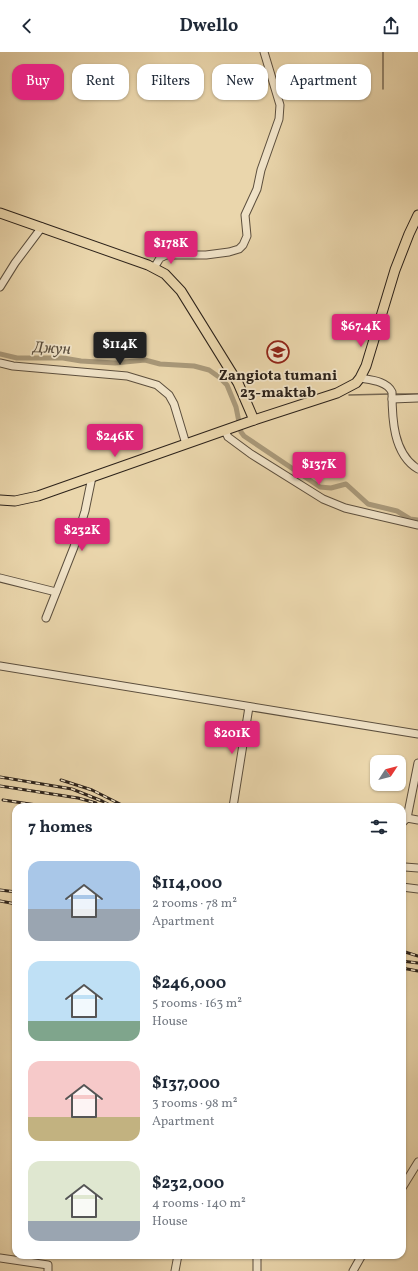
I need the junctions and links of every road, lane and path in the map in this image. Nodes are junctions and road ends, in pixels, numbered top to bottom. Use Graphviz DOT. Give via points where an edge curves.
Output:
graph roads {
  1 [pos="264,52"];
  2 [pos="0,213"];
  3 [pos="418,215"];
  4 [pos="42,227"];
  5 [pos="154,268"];
  6 [pos="0,287"];
  7 [pos="0,363"];
  8 [pos="360,378"];
  9 [pos="392,396"];
  10 [pos="418,398"];
  11 [pos="254,420"];
  12 [pos="228,430"];
  13 [pos="186,444"];
  14 [pos="418,469"];
  15 [pos="92,477"];
  16 [pos="0,500"];
  17 [pos="418,526"];
  18 [pos="0,578"];
  19 [pos="56,592"];
  20 [pos="46,618"];
  21 [pos="0,666"];
  22 [pos="249,706"];
  23 [pos="418,734"];
  24 [pos="418,766"];
  25 [pos="416,789"];
  26 [pos="234,803"];
  27 [pos="408,818"];
  28 [pos="418,820"];
  29 [pos="406,867"];
  30 [pos="418,868"];
  31 [pos="406,888"];
  32 [pos="418,889"];
  33 [pos="418,1162"];
  34 [pos="406,1182"];
  35 [pos="0,1258"];
  36 [pos="177,1259"];
  37 [pos="257,1259"];
  38 [pos="360,1259"];
  39 [pos="48,1271"];
  40 [pos="175,1271"];
  41 [pos="257,1271"];
  42 [pos="352,1271"];
  1 -- 5 [label="street" via="280,105 279,119 257,189 245,215 247,236 243,245 229,252 206,255 166,255 160,258"];
  2 -- 4 [label="main road"];
  3 -- 8 [label="main road" via="395,270 366,366"];
  4 -- 5 [label="main road"];
  4 -- 6 [label="street"];
  5 -- 11 [label="main road" via="166,274 182,290 240,388"];
  7 -- 13 [label="street" via="127,376 157,385 169,395 174,404"];
  8 -- 9 [label="street" via="377,381 390,388"];
  8 -- 11 [label="main road" via="356,383 337,392"];
  9 -- 10 [label="street"];
  9 -- 14 [label="street" via="396,436 405,458"];
  11 -- 12 [label="main road"];
  12 -- 13 [label="main road"];
  12 -- 17 [label="street" via="228,437 251,454 323,499 345,508"];
  13 -- 15 [label="main road"];
  15 -- 16 [label="main road" via="38,496 15,501"];
  15 -- 19 [label="street" via="86,511"];
  18 -- 19 [label="street"];
  19 -- 20 [label="street"];
  21 -- 22 [label="street"];
  22 -- 23 [label="street"];
  22 -- 26 [label="street"];
  24 -- 25 [label="street"];
  25 -- 27 [label="street"];
  27 -- 28 [label="street"];
  29 -- 30 [label="street"];
  31 -- 32 [label="street"];
  33 -- 34 [label="street"];
  35 -- 39 [label="street" via="48,1265"];
  36 -- 40 [label="street"];
  37 -- 41 [label="street"];
  38 -- 42 [label="street"];
}
